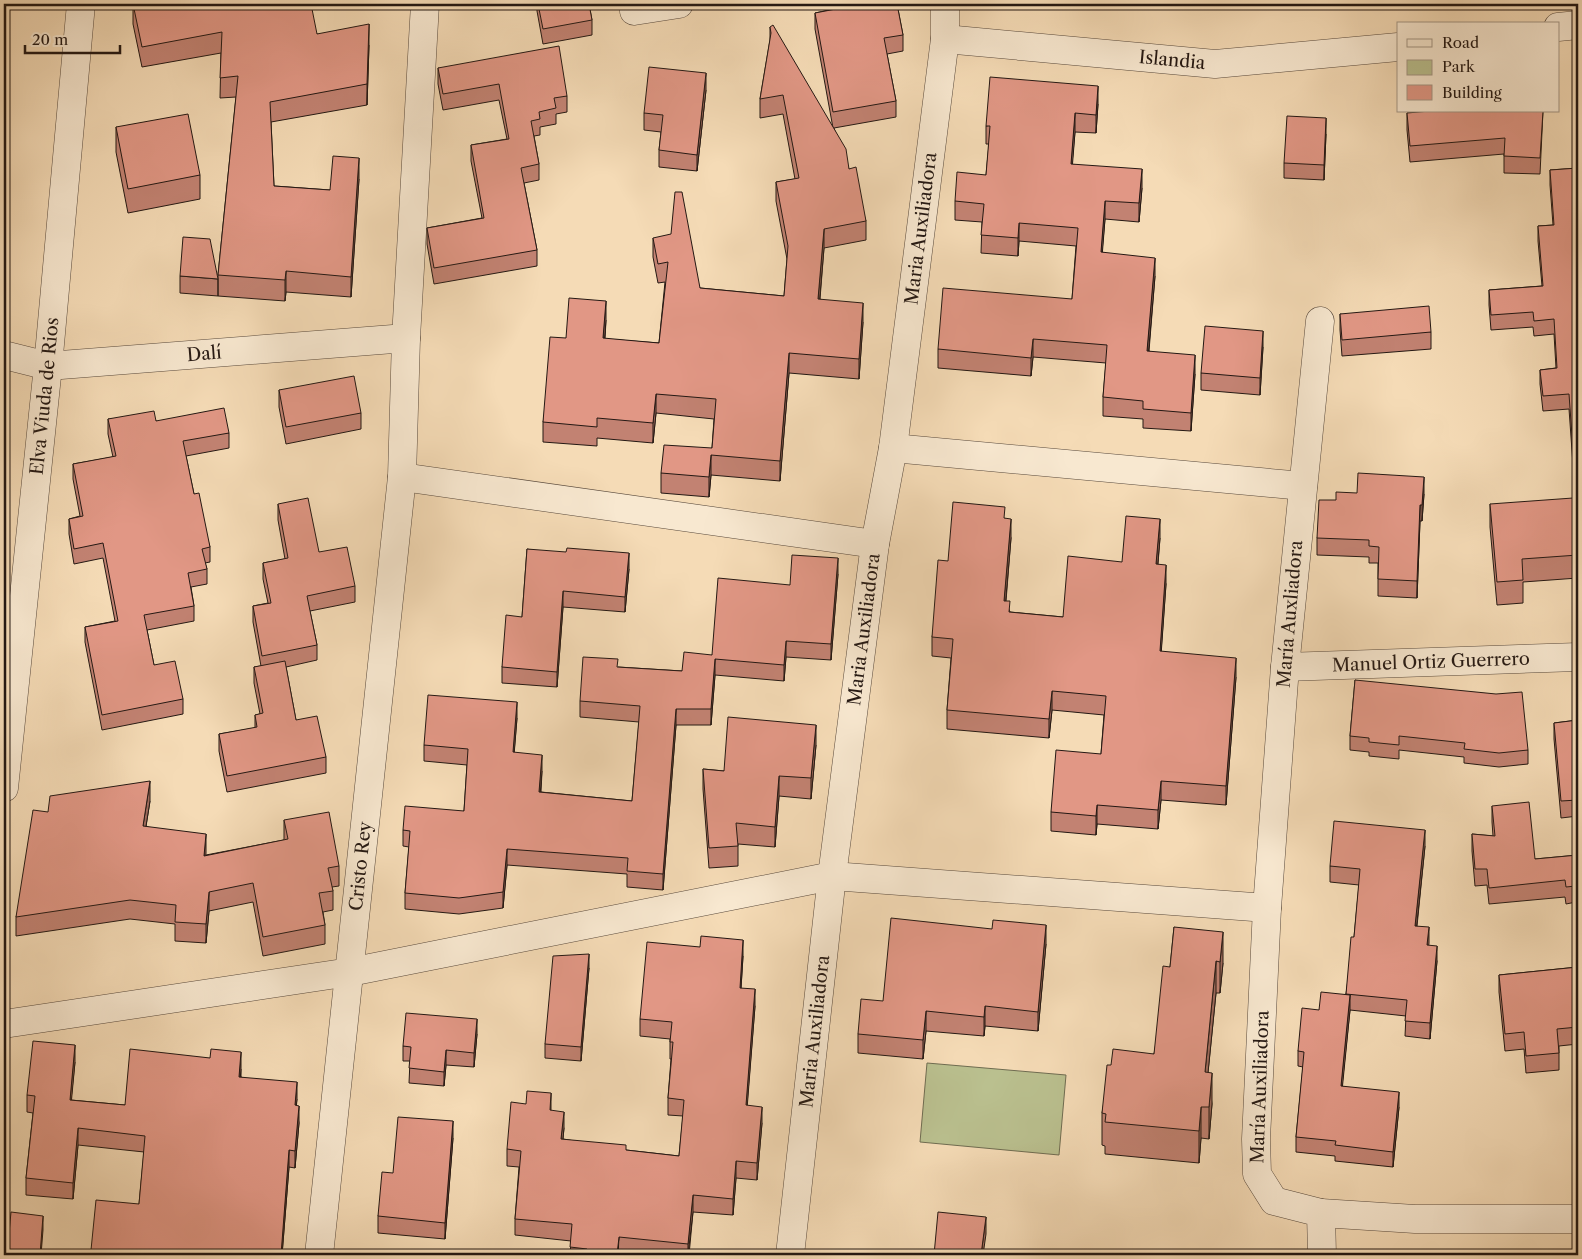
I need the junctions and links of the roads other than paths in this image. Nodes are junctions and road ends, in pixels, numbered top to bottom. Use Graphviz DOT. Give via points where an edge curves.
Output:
graph roads {
  1 [pos="81,4"];
  2 [pos="426,4"];
  3 [pos="679,4"];
  4 [pos="945,4"];
  5 [pos="634,11"];
  6 [pos="1578,25"];
  7 [pos="1560,27"];
  8 [pos="945,39"];
  9 [pos="1397,47"];
  10 [pos="1320,321"];
  11 [pos="406,338"];
  12 [pos="4,355"];
  13 [pos="48,366"];
  14 [pos="892,448"];
  15 [pos="402,478"];
  16 [pos="1303,486"];
  17 [pos="875,544"];
  18 [pos="1578,657"];
  19 [pos="1285,667"];
  20 [pos="4,788"];
  21 [pos="832,876"];
  22 [pos="1267,908"];
  23 [pos="350,972"];
  24 [pos="4,1024"];
  25 [pos="1321,1213"];
  26 [pos="1578,1219"];
  27 [pos="319,1255"];
  28 [pos="790,1255"];
  29 [pos="1322,1255"];
  1 -- 13 [label="street, Elva Viuda de Rios"];
  2 -- 11 [label="street, Cristo Rey"];
  3 -- 5 [label="street"];
  4 -- 8 [label="street, Maria Auxiliadora"];
  6 -- 7 [label="street"];
  8 -- 9 [label="street, Islandia" via="1215,64"];
  8 -- 14 [label="street, Maria Auxiliadora"];
  10 -- 16 [label="street, María Auxliadora"];
  11 -- 13 [label="street, Dalí"];
  11 -- 15 [label="street, Cristo Rey"];
  12 -- 13 [label="street, Dalí"];
  13 -- 20 [label="street, Elva Viuda de Rios"];
  14 -- 16 [label="street"];
  14 -- 17 [label="street, Maria Auxiliadora"];
  15 -- 17 [label="street"];
  15 -- 23 [label="street, Cristo Rey"];
  16 -- 19 [label="street, María Auxliadora"];
  17 -- 21 [label="street, Maria Auxiliadora"];
  18 -- 19 [label="street, Manuel Ortiz Guerrero"];
  19 -- 22 [label="street, María Auxliadora"];
  21 -- 22 [label="street"];
  21 -- 23 [label="street"];
  21 -- 28 [label="street, Maria Auxiliadora"];
  22 -- 25 [label="street, María Auxiliadora" via="1257,1174 1274,1201"];
  23 -- 24 [label="street"];
  23 -- 27 [label="street, Cristo Rey"];
  25 -- 26 [label="street, María Auxiliadora" via="1415,1219"];
  25 -- 29 [label="street"];
}
